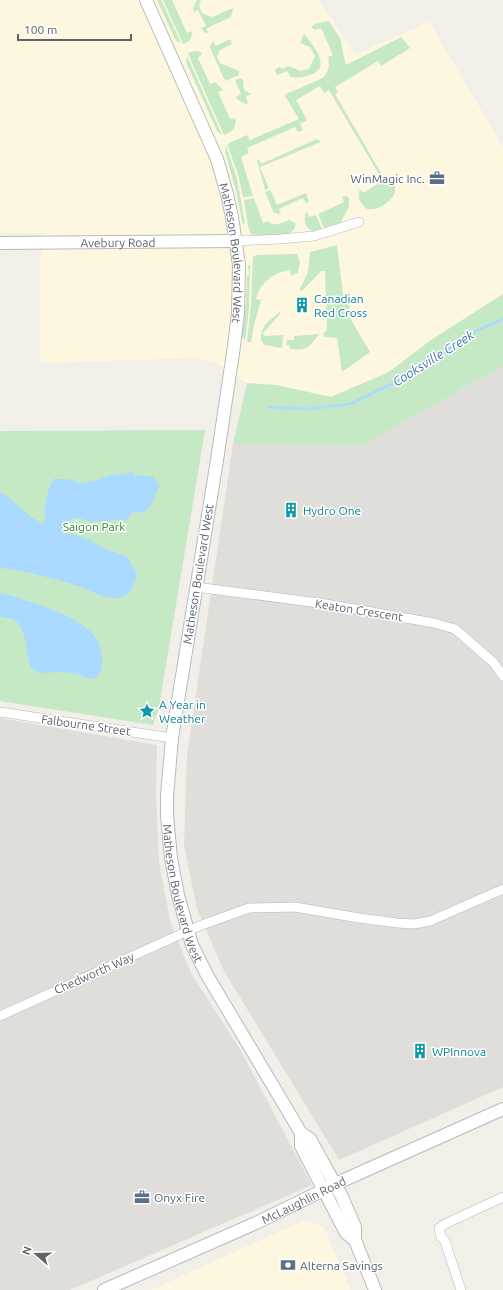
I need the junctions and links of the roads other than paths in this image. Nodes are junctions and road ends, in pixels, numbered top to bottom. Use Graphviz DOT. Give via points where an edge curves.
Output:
graph roads {
  1 [pos="146,0"];
  2 [pos="359,222"];
  3 [pos="236,241"];
  4 [pos="0,244"];
  5 [pos="196,587"];
  6 [pos="503,676"];
  7 [pos="0,712"];
  8 [pos="172,738"];
  9 [pos="503,889"];
  10 [pos="187,931"];
  11 [pos="0,1016"];
  12 [pos="503,1109"];
  13 [pos="330,1188"];
  14 [pos="503,1197"];
  15 [pos="104,1290"];
  16 [pos="374,1290"];
  17 [pos="461,1290"];
  1 -- 3 [label="street, Matheson Boulevard West" via="222,171"];
  2 -- 3 [label="street" via="314,236"];
  3 -- 4 [label="street, Avebury Road"];
  3 -- 5 [label="street, Matheson Boulevard West" via="239,265 237,320"];
  5 -- 6 [label="street, Keaton Crescent" via="326,604 455,629 494,663"];
  5 -- 8 [label="street, Matheson Boulevard West"];
  7 -- 8 [label="street, Falbourne Street"];
  8 -- 10 [label="street, Matheson Boulevard West" via="167,796 168,837"];
  9 -- 10 [label="street" via="430,921 418,923 397,924 295,907 249,908"];
  10 -- 11 [label="street, Chedworth Way"];
  10 -- 13 [label="street, Matheson Boulevard West" via="207,975 301,1133 301,1146"];
  12 -- 13 [label="street, McLaughlin Road"];
  13 -- 15 [label="street, McLaughlin Road"];
  13 -- 16 [label="street, Matheson Boulevard West" via="346,1233 355,1240"];
  14 -- 17 [label="street" via="439,1228"];
}
